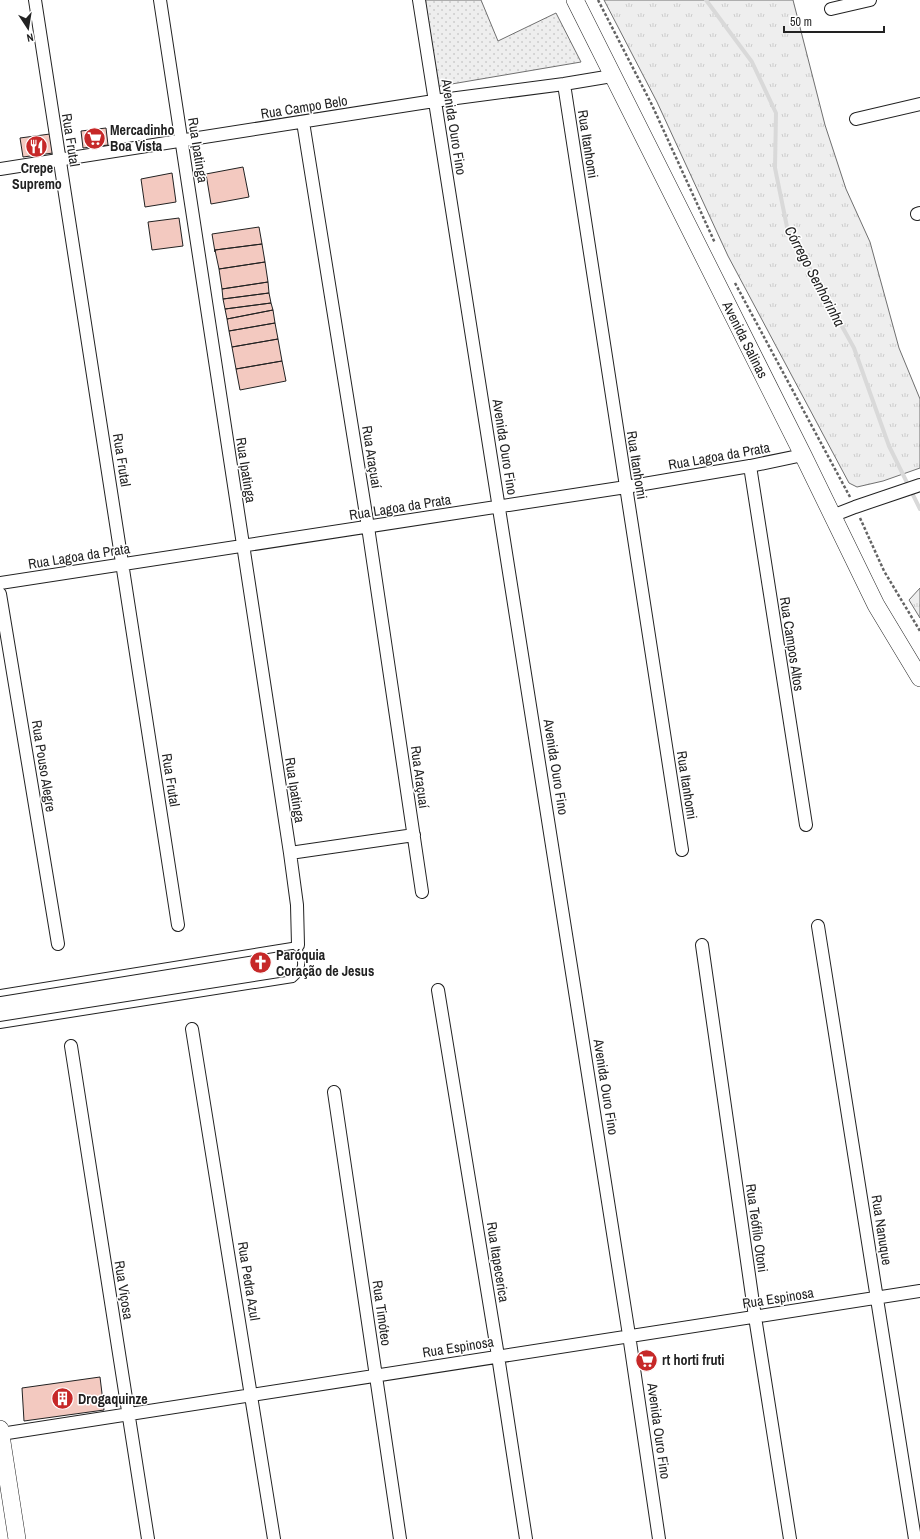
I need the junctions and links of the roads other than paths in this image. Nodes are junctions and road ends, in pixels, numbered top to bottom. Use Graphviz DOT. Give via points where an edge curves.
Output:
graph roads {
  1 [pos="35,0"];
  2 [pos="160,0"];
  3 [pos="419,0"];
  4 [pos="575,0"];
  5 [pos="870,0"];
  6 [pos="831,10"];
  7 [pos="612,76"];
  8 [pos="564,84"];
  9 [pos="434,101"];
  10 [pos="920,104"];
  11 [pos="856,119"];
  12 [pos="303,122"];
  13 [pos="182,142"];
  14 [pos="59,160"];
  15 [pos="0,170"];
  16 [pos="803,455"];
  17 [pos="750,466"];
  18 [pos="920,485"];
  19 [pos="626,487"];
  20 [pos="500,506"];
  21 [pos="832,516"];
  22 [pos="368,527"];
  23 [pos="242,546"];
  24 [pos="123,564"];
  25 [pos="0,583"];
  26 [pos="0,594"];
  27 [pos="920,678"];
  28 [pos="806,825"];
  29 [pos="414,835"];
  30 [pos="682,850"];
  31 [pos="290,853"];
  32 [pos="422,892"];
  33 [pos="178,925"];
  34 [pos="818,926"];
  35 [pos="58,944"];
  36 [pos="298,945"];
  37 [pos="702,945"];
  38 [pos="438,990"];
  39 [pos="0,993"];
  40 [pos="0,1025"];
  41 [pos="192,1029"];
  42 [pos="71,1046"];
  43 [pos="334,1092"];
  44 [pos="920,1291"];
  45 [pos="877,1298"];
  46 [pos="755,1317"];
  47 [pos="629,1335"];
  48 [pos="498,1356"];
  49 [pos="376,1376"];
  50 [pos="252,1394"];
  51 [pos="128,1414"];
  52 [pos="0,1431"];
  53 [pos="17,1539"];
  54 [pos="148,1539"];
  55 [pos="274,1539"];
  56 [pos="400,1539"];
  57 [pos="526,1539"];
  58 [pos="659,1539"];
  59 [pos="790,1539"];
  60 [pos="915,1539"];
  1 -- 14 [label="street, Rua Frutal"];
  2 -- 13 [label="street, Rua Ipatinga"];
  3 -- 9 [label="street, Avenida Ouro Fino"];
  4 -- 7 [label="street, Avenida Salinas"];
  5 -- 6 [label="street"];
  7 -- 8 [label="street, Rua Campo Belo"];
  7 -- 16 [label="street, Avenida Salinas"];
  8 -- 9 [label="street, Rua Campo Belo"];
  8 -- 19 [label="street, Rua Itanhomi"];
  9 -- 12 [label="street, Rua Campo Belo"];
  9 -- 20 [label="street, Avenida Ouro Fino"];
  10 -- 11 [label="street"];
  12 -- 13 [label="street, Rua Campo Belo"];
  12 -- 22 [label="street, Rua Araçuaí"];
  13 -- 14 [label="street, Rua Campo Belo"];
  13 -- 23 [label="street, Rua Ipatinga"];
  14 -- 15 [label="street, Rua Campo Belo"];
  14 -- 24 [label="street, Rua Frutal"];
  16 -- 17 [label="street, Rua Lagoa da Prata"];
  16 -- 21 [label="street, Avenida Salinas"];
  17 -- 19 [label="street, Rua Lagoa da Prata"];
  17 -- 28 [label="street, Rua Campos Altos"];
  18 -- 21 [label="street"];
  19 -- 20 [label="street, Rua Lagoa da Prata"];
  19 -- 30 [label="street, Rua Itanhomi"];
  20 -- 22 [label="street, Rua Lagoa da Prata"];
  20 -- 47 [label="street, Avenida Ouro Fino"];
  21 -- 27 [label="street, Avenida Salinas" via="876,605"];
  22 -- 23 [label="street, Rua Lagoa da Prata"];
  22 -- 29 [label="street, Rua Araçuaí"];
  23 -- 24 [label="street, Rua Lagoa da Prata"];
  23 -- 31 [label="street, Rua Ipatinga"];
  24 -- 25 [label="street, Rua Lagoa da Prata"];
  24 -- 33 [label="street, Rua Frutal"];
  26 -- 35 [label="street, Rua Pouso Alegre"];
  29 -- 31 [label="street"];
  29 -- 32 [label="street, Rua Araçuaí"];
  31 -- 36 [label="street, Rua Ipatinga" via="297,905"];
  34 -- 45 [label="street, Rua Nanuque"];
  36 -- 39 [label="lane"];
  36 -- 40 [label="lane" via="302,968 293,979"];
  37 -- 46 [label="street, Rua Teófilo Otoni"];
  38 -- 48 [label="street, Rua Itapecerica"];
  41 -- 50 [label="street, Rua Pedra Azul"];
  42 -- 51 [label="street, Rua Viçosa"];
  43 -- 49 [label="street, Rua Timóteo"];
  44 -- 45 [label="street, Rua Espinosa"];
  45 -- 46 [label="street, Rua Espinosa"];
  45 -- 60 [label="street, Rua Nanuque"];
  46 -- 47 [label="street, Rua Espinosa"];
  46 -- 59 [label="street, Rua Teófilo Otoni"];
  47 -- 48 [label="street, Rua Espinosa"];
  47 -- 58 [label="street, Avenida Ouro Fino"];
  48 -- 49 [label="street, Rua Espinosa"];
  48 -- 57 [label="street, Rua Itapecerica"];
  49 -- 50 [label="street, Rua Espinosa"];
  49 -- 56 [label="street, Rua Timóteo"];
  50 -- 51 [label="street, Rua Espinosa"];
  50 -- 55 [label="street, Rua Pedra Azul"];
  51 -- 52 [label="street, Rua Espinosa"];
  51 -- 54 [label="street, Rua Viçosa"];
  52 -- 53 [label="street"];
}
